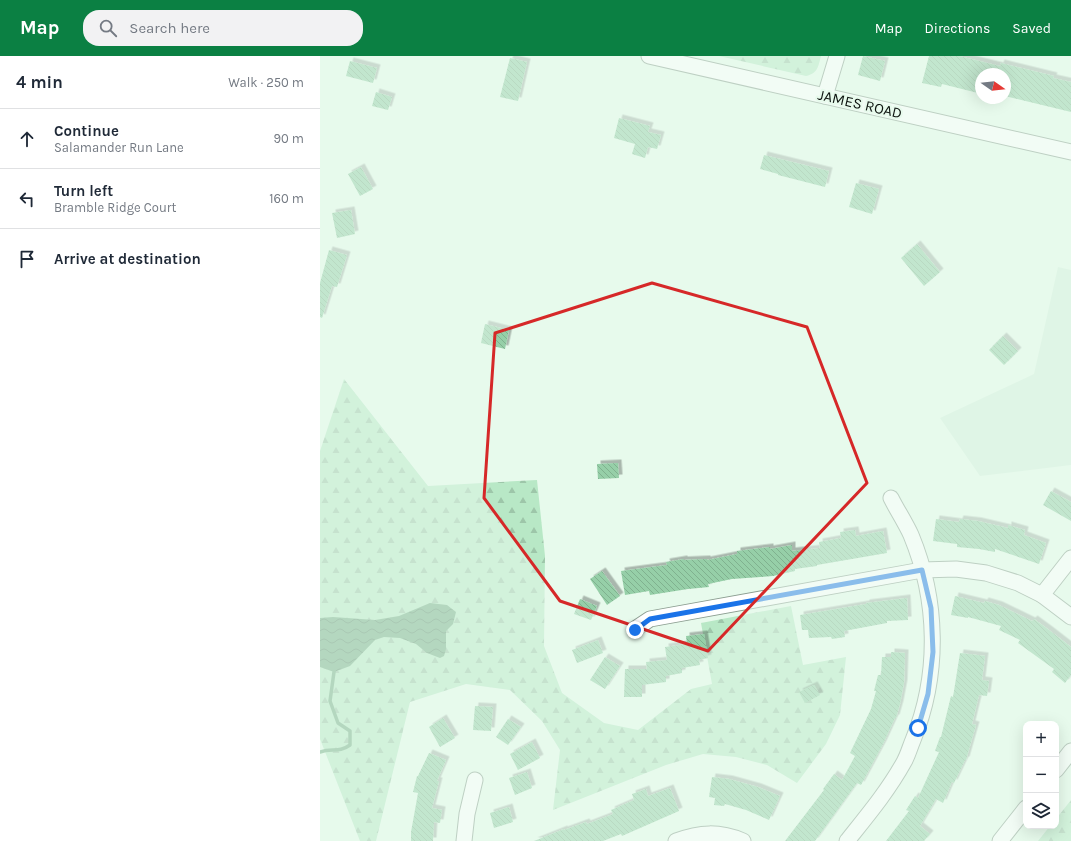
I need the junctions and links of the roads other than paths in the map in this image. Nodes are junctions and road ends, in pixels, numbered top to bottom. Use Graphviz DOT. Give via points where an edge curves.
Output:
graph roads {
  1 [pos="649,56"];
  2 [pos="837,56"];
  3 [pos="825,96"];
  4 [pos="1071,152"];
  5 [pos="890,498"];
  6 [pos="1071,558"];
  7 [pos="922,570"];
  8 [pos="1042,594"];
  9 [pos="1071,616"];
  10 [pos="635,630"];
  11 [pos="1071,751"];
  12 [pos="1059,766"];
  13 [pos="475,780"];
  14 [pos="1023,812"];
  15 [pos="464,841"];
  16 [pos="676,841"];
  17 [pos="743,841"];
  18 [pos="847,841"];
  19 [pos="1000,841"];
  1 -- 3 [label="street, JAMES ROAD"];
  2 -- 3 [label="street"];
  3 -- 4 [label="street, JAMES ROAD"];
  5 -- 7 [label="street" via="911,535"];
  6 -- 8 [label="street"];
  7 -- 8 [label="street" via="956,569 986,573"];
  7 -- 10 [label="street" via="650,619"];
  7 -- 18 [label="street" via="931,608 933,645 928,694 918,728 904,761 886,792"];
  8 -- 9 [label="street"];
  11 -- 12 [label="street"];
  13 -- 15 [label="street"];
  14 -- 19 [label="street"];
  16 -- 17 [label="street" via="690,836 716,833"];
}
